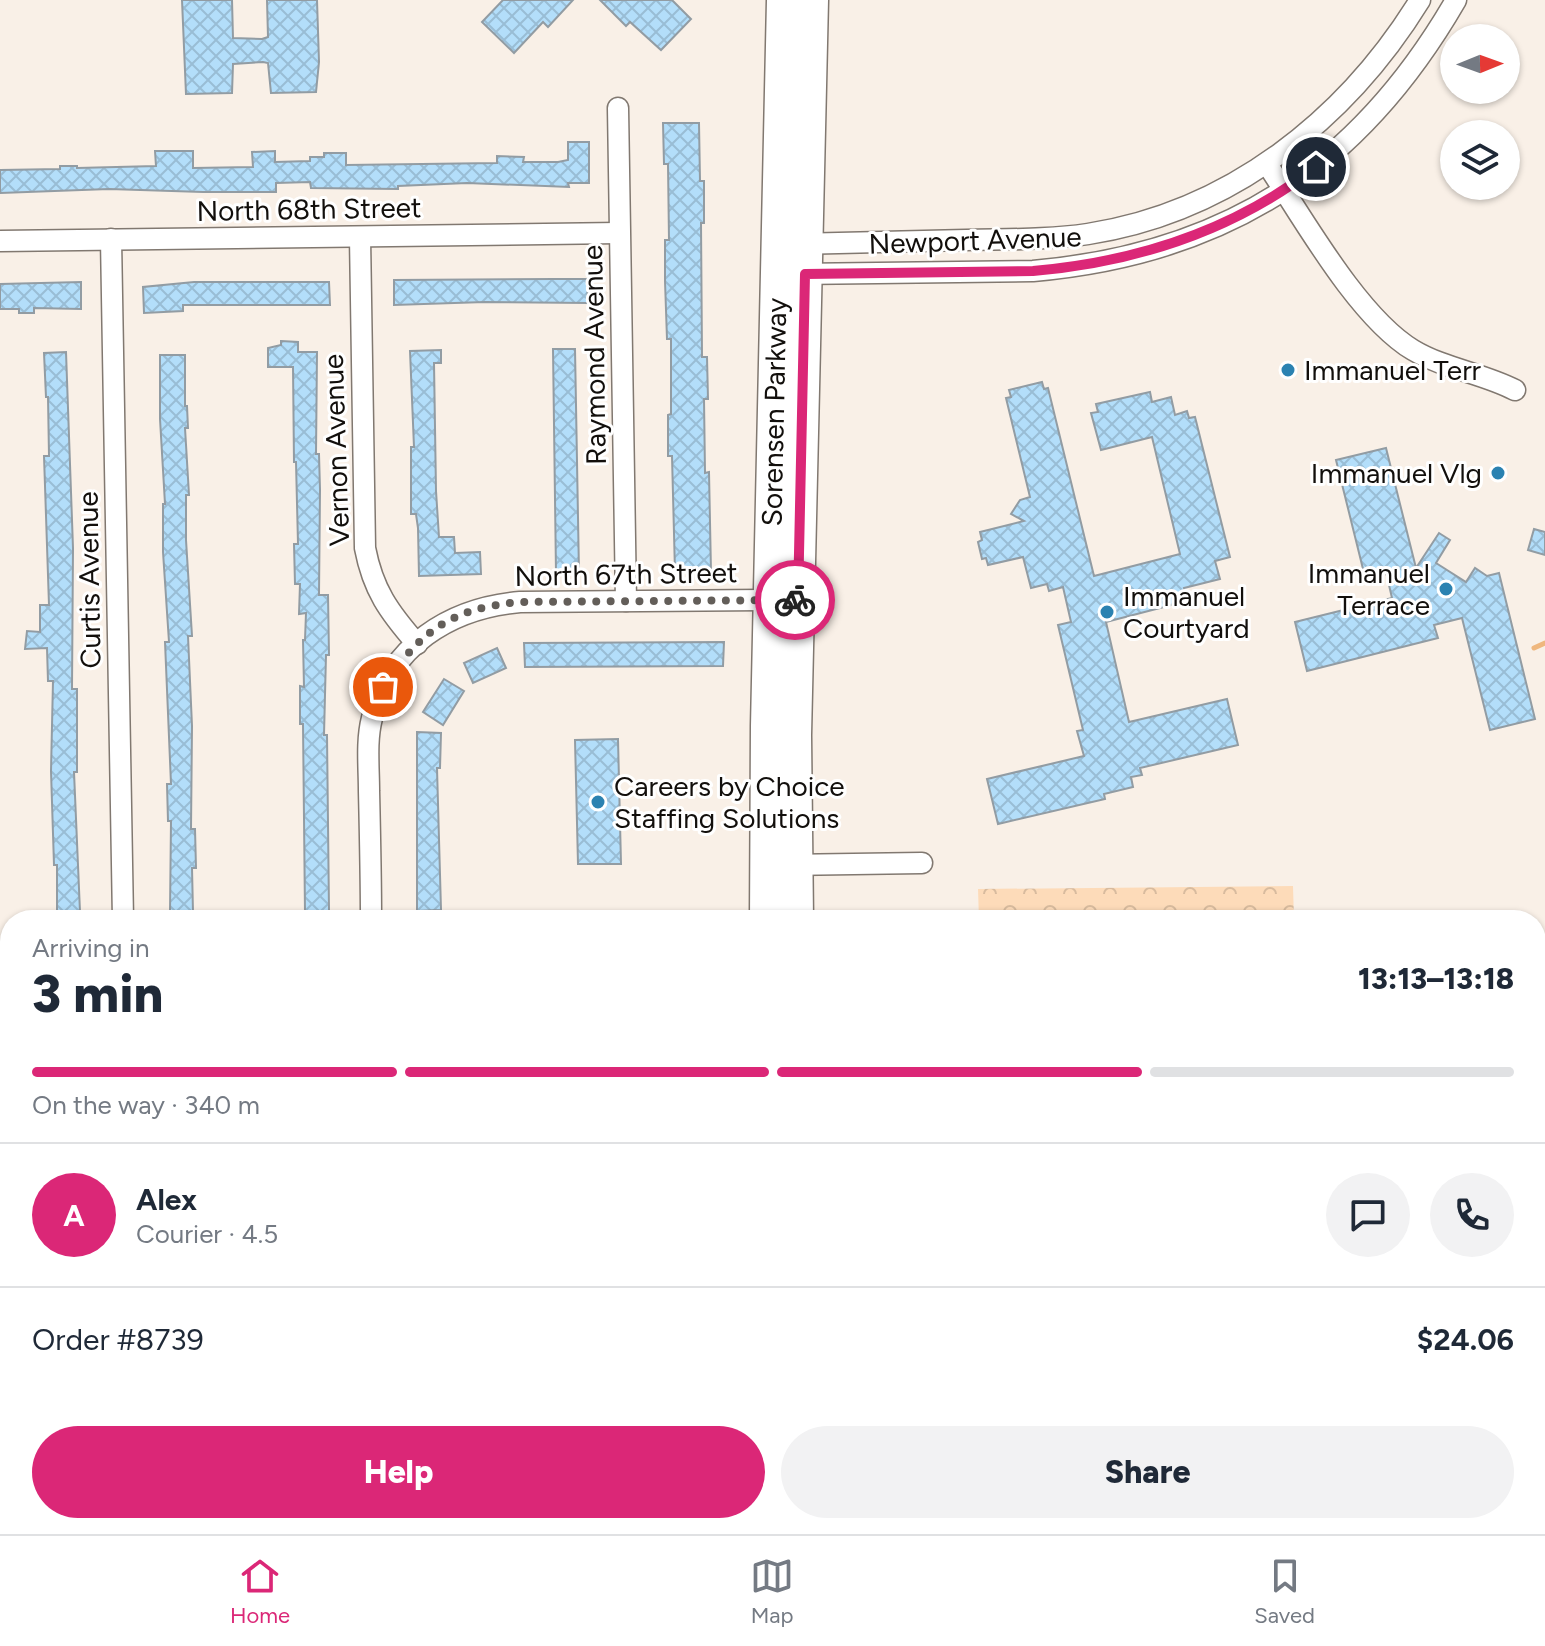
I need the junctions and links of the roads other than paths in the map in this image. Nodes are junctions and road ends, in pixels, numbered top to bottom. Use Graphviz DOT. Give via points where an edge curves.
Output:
graph roads {
  1 [pos="783,0"];
  2 [pos="812,0"];
  3 [pos="1420,0"];
  4 [pos="1456,0"];
  5 [pos="618,108"];
  6 [pos="1267,164"];
  7 [pos="1284,189"];
  8 [pos="619,233"];
  9 [pos="360,237"];
  10 [pos="111,239"];
  11 [pos="0,241"];
  12 [pos="791,259"];
  13 [pos="1515,390"];
  14 [pos="784,600"];
  15 [pos="626,601"];
  16 [pos="417,644"];
  17 [pos="922,863"];
  18 [pos="780,865"];
  19 [pos="123,910"];
  20 [pos="371,910"];
  21 [pos="769,910"];
  22 [pos="794,910"];
  1 -- 12 [label="main road, Sorensen Parkway"];
  2 -- 12 [label="main road, Sorensen Parkway"];
  3 -- 6 [label="street, Newport Avenue" via="1353,91"];
  4 -- 7 [label="street, Newport Avenue" via="1421,58 1381,106 1338,149"];
  5 -- 8 [label="street, Raymond Avenue"];
  6 -- 7 [label="street"];
  6 -- 12 [label="street, Newport Avenue" via="1202,199 1089,234"];
  7 -- 12 [label="street, Newport Avenue" via="1203,233 1101,263 1033,271"];
  7 -- 13 [label="street" via="1339,274 1393,336 1429,359"];
  8 -- 9 [label="street, North 68th Street"];
  8 -- 15 [label="street, Raymond Avenue"];
  9 -- 10 [label="street, North 68th Street"];
  9 -- 16 [label="street, Vernon Avenue" via="365,548 386,608"];
  10 -- 11 [label="street, North 68th Street"];
  10 -- 19 [label="street, Curtis Avenue"];
  12 -- 14 [label="main road, Sorensen Parkway"];
  14 -- 15 [label="street, North 67th Street"];
  14 -- 18 [label="main road, Sorensen Parkway"];
  15 -- 16 [label="street, North 67th Street" via="492,604 451,618"];
  16 -- 20 [label="street" via="383,687 371,719"];
  17 -- 18 [label="street"];
  18 -- 21 [label="main road, Sorensen Parkway"];
  18 -- 22 [label="main road, Sorensen Parkway"];
}
